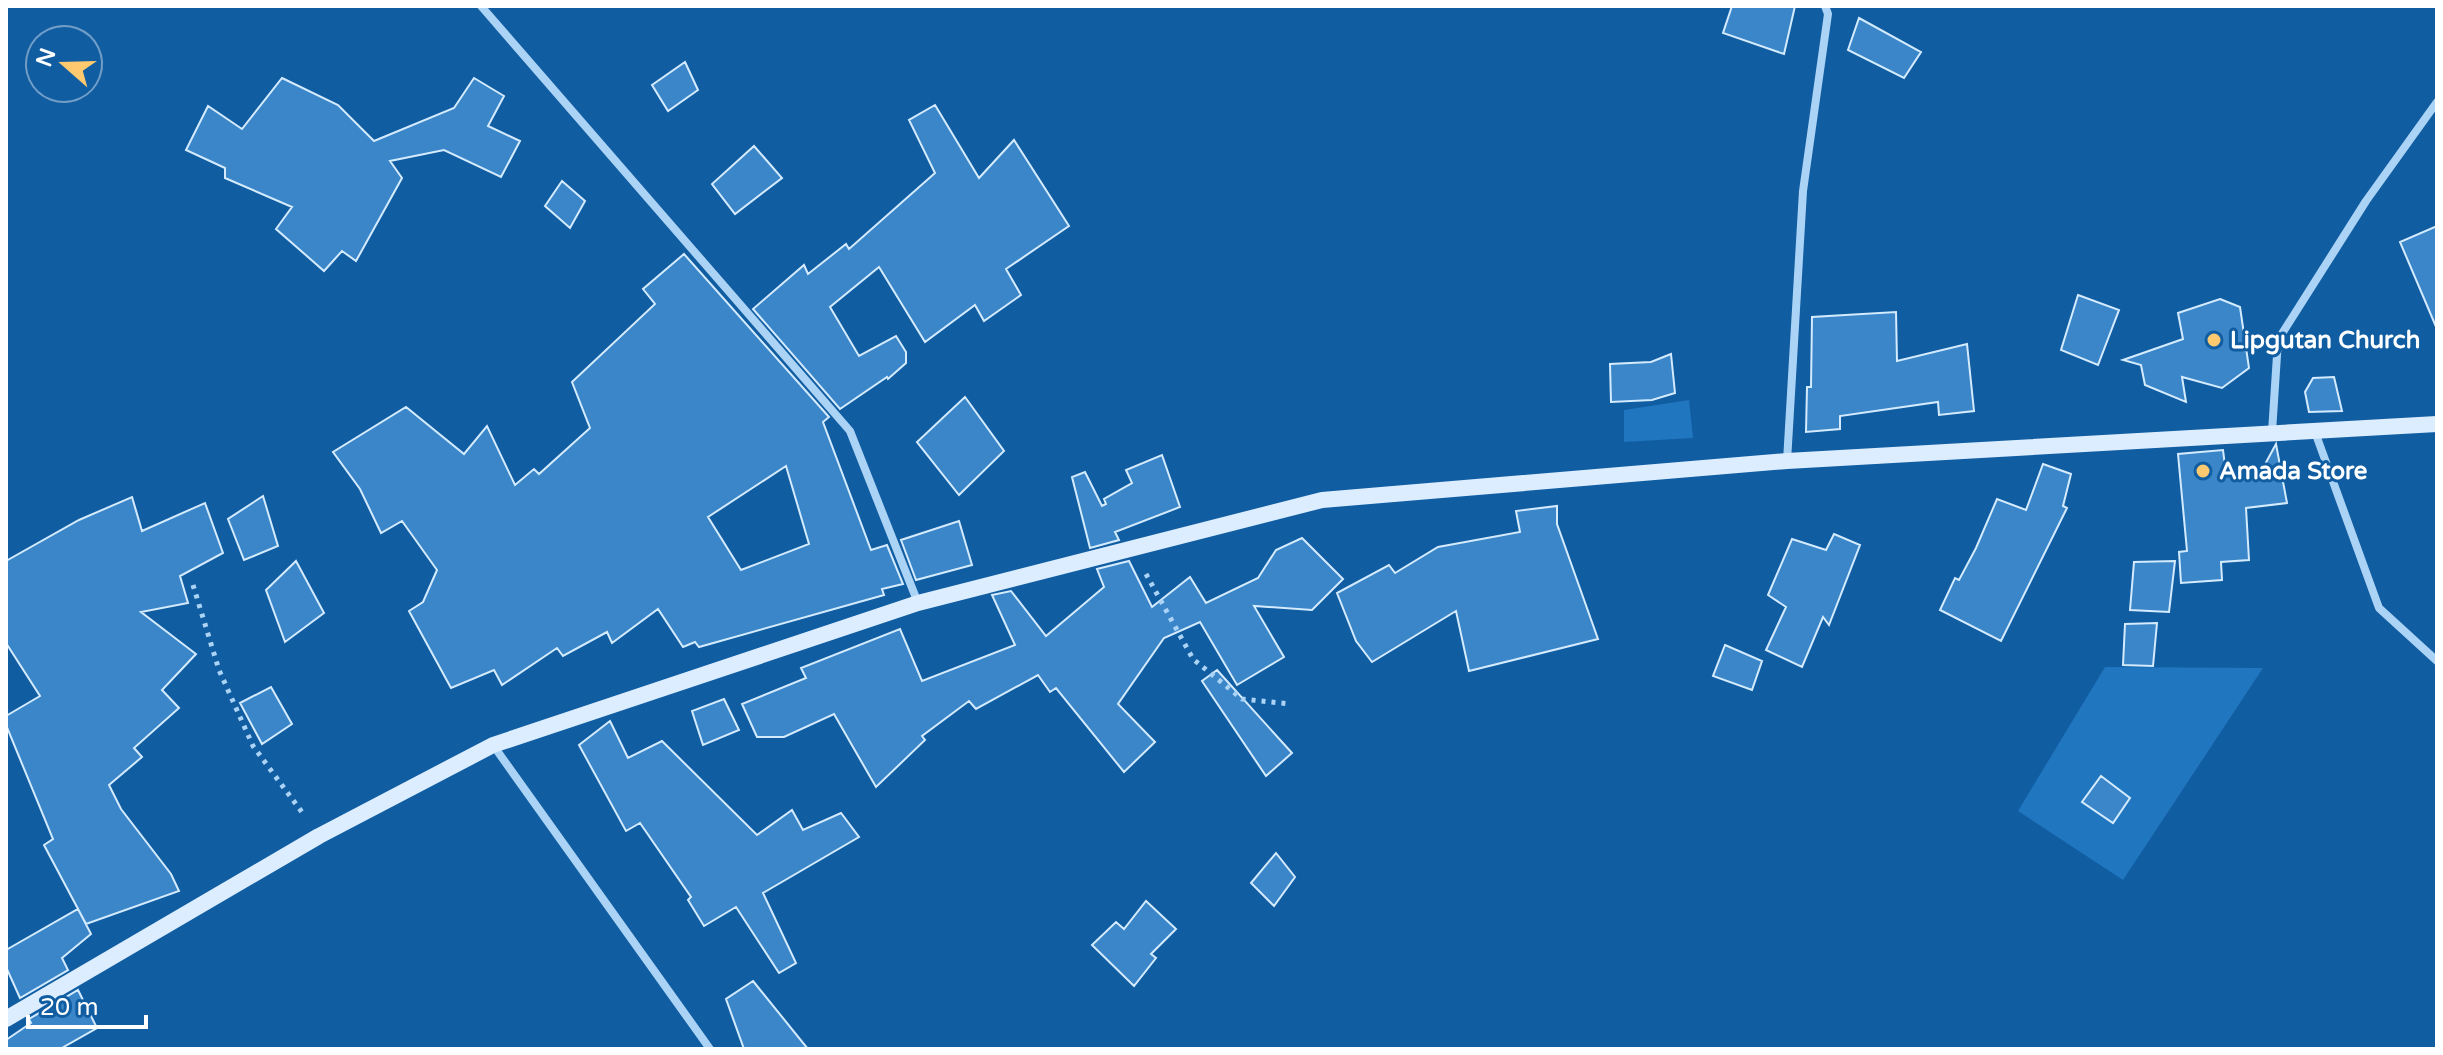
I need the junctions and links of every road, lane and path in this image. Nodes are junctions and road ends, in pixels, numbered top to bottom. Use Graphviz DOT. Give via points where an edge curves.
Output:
graph roads {
  1 [pos="481,6"];
  2 [pos="1825,6"];
  3 [pos="2437,102"];
  4 [pos="2437,424"];
  5 [pos="2272,432"];
  6 [pos="2315,432"];
  7 [pos="1787,461"];
  8 [pos="1133,548"];
  9 [pos="193,585"];
  10 [pos="918,603"];
  11 [pos="2437,661"];
  12 [pos="1291,704"];
  13 [pos="493,745"];
  14 [pos="319,836"];
  15 [pos="6,1019"];
  16 [pos="710,1049"];
  1 -- 10 [label="street" via="850,431"];
  2 -- 7 [label="street" via="1803,191"];
  3 -- 5 [label="street" via="2366,201 2278,340"];
  4 -- 6 [label="street"];
  5 -- 6 [label="street"];
  5 -- 7 [label="street"];
  6 -- 11 [label="street" via="2379,608"];
  7 -- 8 [label="street" via="1322,500"];
  8 -- 10 [label="street"];
  8 -- 12 [label="path" via="1193,659 1242,699"];
  9 -- 14 [label="path" via="219,670 253,746"];
  10 -- 13 [label="street"];
  13 -- 14 [label="street"];
  13 -- 16 [label="street"];
  14 -- 15 [label="street"];
}
